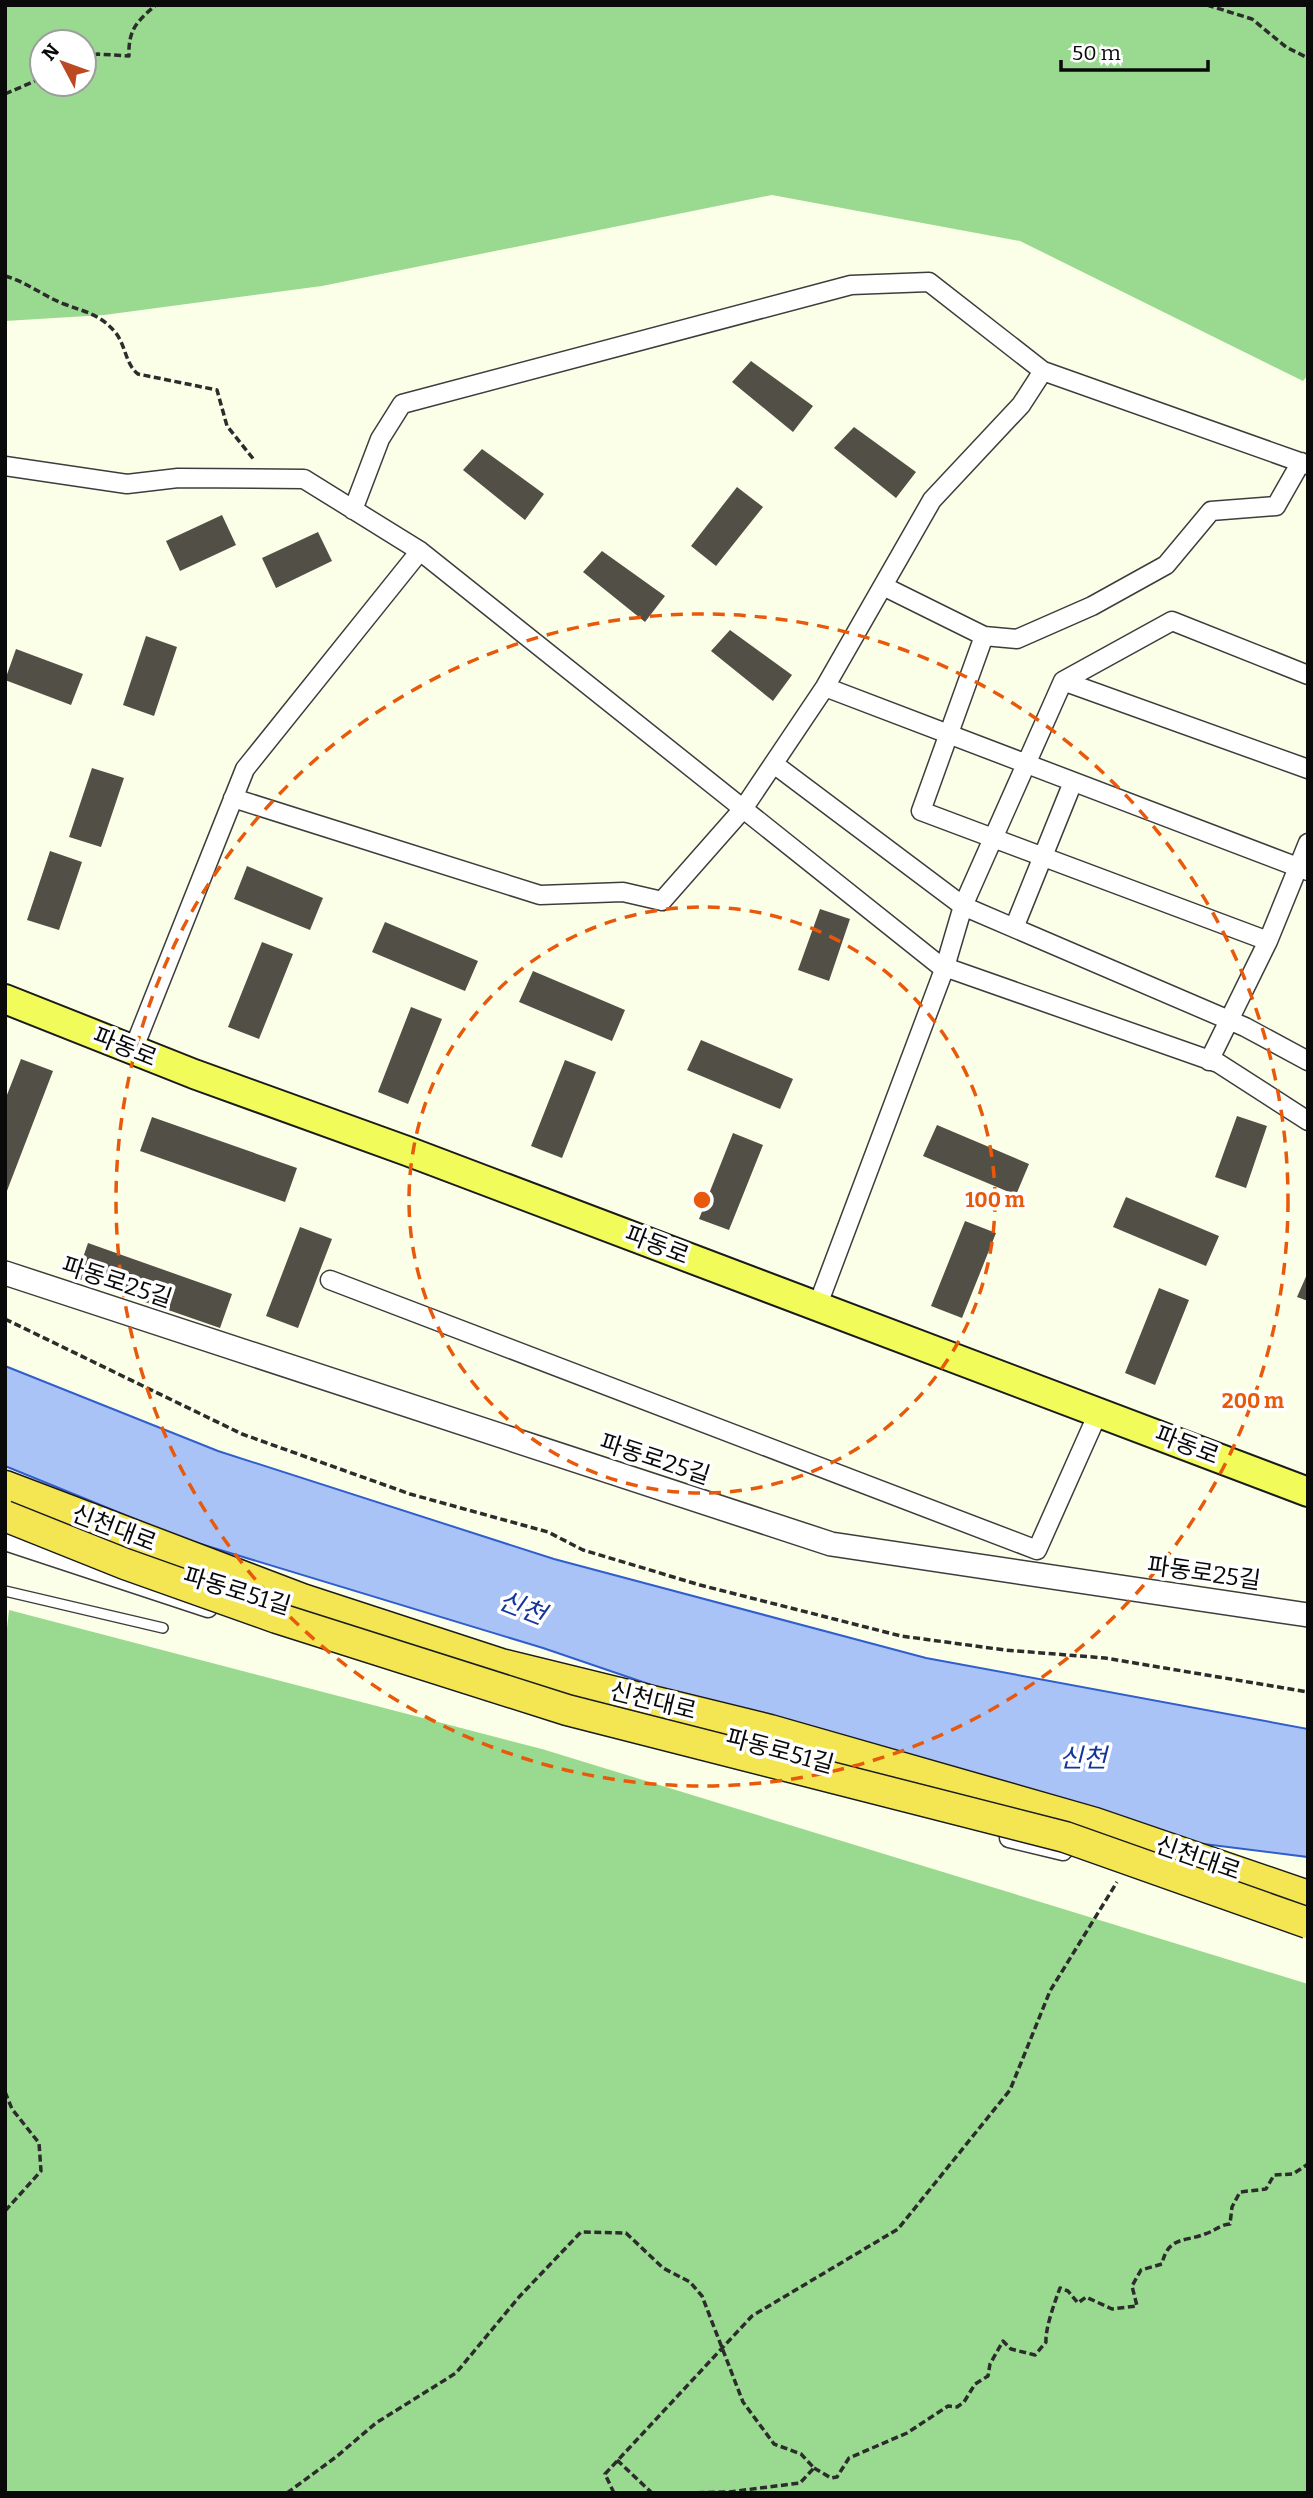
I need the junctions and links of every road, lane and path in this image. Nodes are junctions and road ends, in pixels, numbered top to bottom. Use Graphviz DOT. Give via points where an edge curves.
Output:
graph roads {
  1 [pos="156,5"];
  2 [pos="1207,5"];
  3 [pos="98,54"];
  4 [pos="1308,58"];
  5 [pos="28,84"];
  6 [pos="5,94"];
  7 [pos="5,276"];
  8 [pos="1043,371"];
  9 [pos="1304,464"];
  10 [pos="5,466"];
  11 [pos="266,479"];
  12 [pos="353,510"];
  13 [pos="420,551"];
  14 [pos="883,586"];
  15 [pos="984,636"];
  16 [pos="1308,675"];
  17 [pos="1063,681"];
  18 [pos="825,688"];
  19 [pos="947,734"];
  20 [pos="774,764"];
  21 [pos="1027,764"];
  22 [pos="1308,769"];
  23 [pos="1073,782"];
  24 [pos="233,798"];
  25 [pos="743,809"];
  26 [pos="996,839"];
  27 [pos="1308,843"];
  28 [pos="1042,856"];
  29 [pos="1303,869"];
  30 [pos="963,906"];
  31 [pos="1014,928"];
  32 [pos="1268,941"];
  33 [pos="945,967"];
  34 [pos="5,999"];
  35 [pos="1231,1021"];
  36 [pos="133,1050"];
  37 [pos="1209,1061"];
  38 [pos="1308,1061"];
  39 [pos="1308,1121"];
  40 [pos="5,1273"];
  41 [pos="330,1280"];
  42 [pos="817,1307"];
  43 [pos="5,1319"];
  44 [pos="1099,1411"];
  45 [pos="5,1486"];
  46 [pos="1308,1492"];
  47 [pos="5,1517"];
  48 [pos="5,1541"];
  49 [pos="1038,1550"];
  50 [pos="1027,1573"];
  51 [pos="5,1591"];
  52 [pos="1308,1615"];
  53 [pos="163,1628"];
  54 [pos="1308,1692"];
  55 [pos="1127,1866"];
  56 [pos="1308,1897"];
  57 [pos="1308,1923"];
  58 [pos="5,2092"];
  59 [pos="1308,2164"];
  60 [pos="5,2211"];
  61 [pos="722,2347"];
  62 [pos="617,2460"];
  63 [pos="814,2468"];
  64 [pos="792,2484"];
  65 [pos="287,2493"];
  66 [pos="614,2493"];
  67 [pos="652,2493"];
  68 [pos="685,2493"];
  69 [pos="789,2493"];
  1 -- 3 [label="path" via="135,23 128,39 129,56"];
  2 -- 4 [label="path" via="1252,19 1286,47"];
  5 -- 6 [label="path"];
  7 -- 11 [label="path" via="95,314 117,335 130,367 138,374 217,390 227,426"];
  8 -- 9 [label="street"];
  8 -- 12 [label="street" via="929,282 851,285 402,404 380,439"];
  8 -- 14 [label="street" via="1021,405 932,500"];
  9 -- 15 [label="street" via="1276,506 1211,511 1166,565 1103,600 1017,639"];
  10 -- 11 [label="street" via="127,484 178,478"];
  11 -- 12 [label="street" via="304,480"];
  12 -- 13 [label="street"];
  13 -- 24 [label="street" via="245,769"];
  13 -- 25 [label="street"];
  14 -- 15 [label="street"];
  14 -- 18 [label="street"];
  15 -- 19 [label="street"];
  16 -- 17 [label="street" via="1172,621"];
  17 -- 21 [label="street"];
  17 -- 22 [label="street"];
  18 -- 19 [label="street"];
  18 -- 20 [label="street"];
  19 -- 21 [label="street"];
  19 -- 26 [label="street" via="921,811"];
  20 -- 25 [label="street"];
  20 -- 30 [label="street"];
  21 -- 23 [label="street"];
  21 -- 26 [label="street"];
  23 -- 28 [label="street"];
  23 -- 29 [label="street"];
  24 -- 25 [label="street" via="540,895 623,892 662,901"];
  24 -- 36 [label="street"];
  25 -- 33 [label="street"];
  26 -- 28 [label="street"];
  26 -- 30 [label="street"];
  27 -- 29 [label="street"];
  28 -- 31 [label="street"];
  28 -- 32 [label="street"];
  29 -- 32 [label="street"];
  30 -- 31 [label="street"];
  30 -- 33 [label="street"];
  31 -- 35 [label="street"];
  32 -- 35 [label="street"];
  33 -- 37 [label="street"];
  33 -- 42 [label="street"];
  34 -- 36 [label="main road, 파동로"];
  35 -- 37 [label="street"];
  35 -- 38 [label="street"];
  36 -- 42 [label="main road, 파동로"];
  37 -- 39 [label="street"];
  40 -- 50 [label="street, 파동로25길" via="831,1544"];
  41 -- 49 [label="street"];
  42 -- 44 [label="main road, 파동로"];
  43 -- 54 [label="path" via="242,1434 410,1494 548,1532 583,1550 700,1585 901,1636 1105,1657"];
  44 -- 46 [label="main road, 파동로"];
  44 -- 49 [label="street"];
  45 -- 56 [label="highway, 신천대로" via="302,1599 500,1664 770,1730 1082,1820"];
  47 -- 57 [label="highway, 신천대로, bridge" via="264,1613 567,1710 1065,1837"];
  48 -- 55 [label="street, 파동로51길" via="135,1586 597,1727"];
  49 -- 50 [label="street"];
  50 -- 52 [label="street, 파동로25길"];
  51 -- 53 [label="lane"];
  55 -- 56 [label="street, 파동로51길" via="1195,1895"];
  55 -- 61 [label="path" via="1050,1991 1010,2090 898,2229 752,2316"];
  58 -- 60 [label="path" via="12,2109 39,2143 41,2171"];
  59 -- 63 [label="path" via="1293,2174 1274,2175 1266,2189 1240,2192 1230,2224 1203,2235 1185,2236 1170,2246 1162,2264 1141,2270 1132,2286 1137,2305 1111,2309 1086,2297 1078,2303 1060,2288 1045,2331 1046,2342 1035,2355 1012,2349 1003,2341 988,2376 975,2384 957,2407 948,2406 885,2444 849,2458 837,2477"];
  61 -- 62 [label="path"];
  61 -- 63 [label="path" via="743,2402 774,2444 802,2454"];
  61 -- 65 [label="path" via="702,2296 690,2282 663,2268 626,2233 581,2232 456,2373 376,2423"];
  62 -- 66 [label="path" via="605,2474"];
  62 -- 67 [label="path"];
  63 -- 64 [label="path" via="800,2483"];
  64 -- 68 [label="path"];
  64 -- 69 [label="path"];
}
